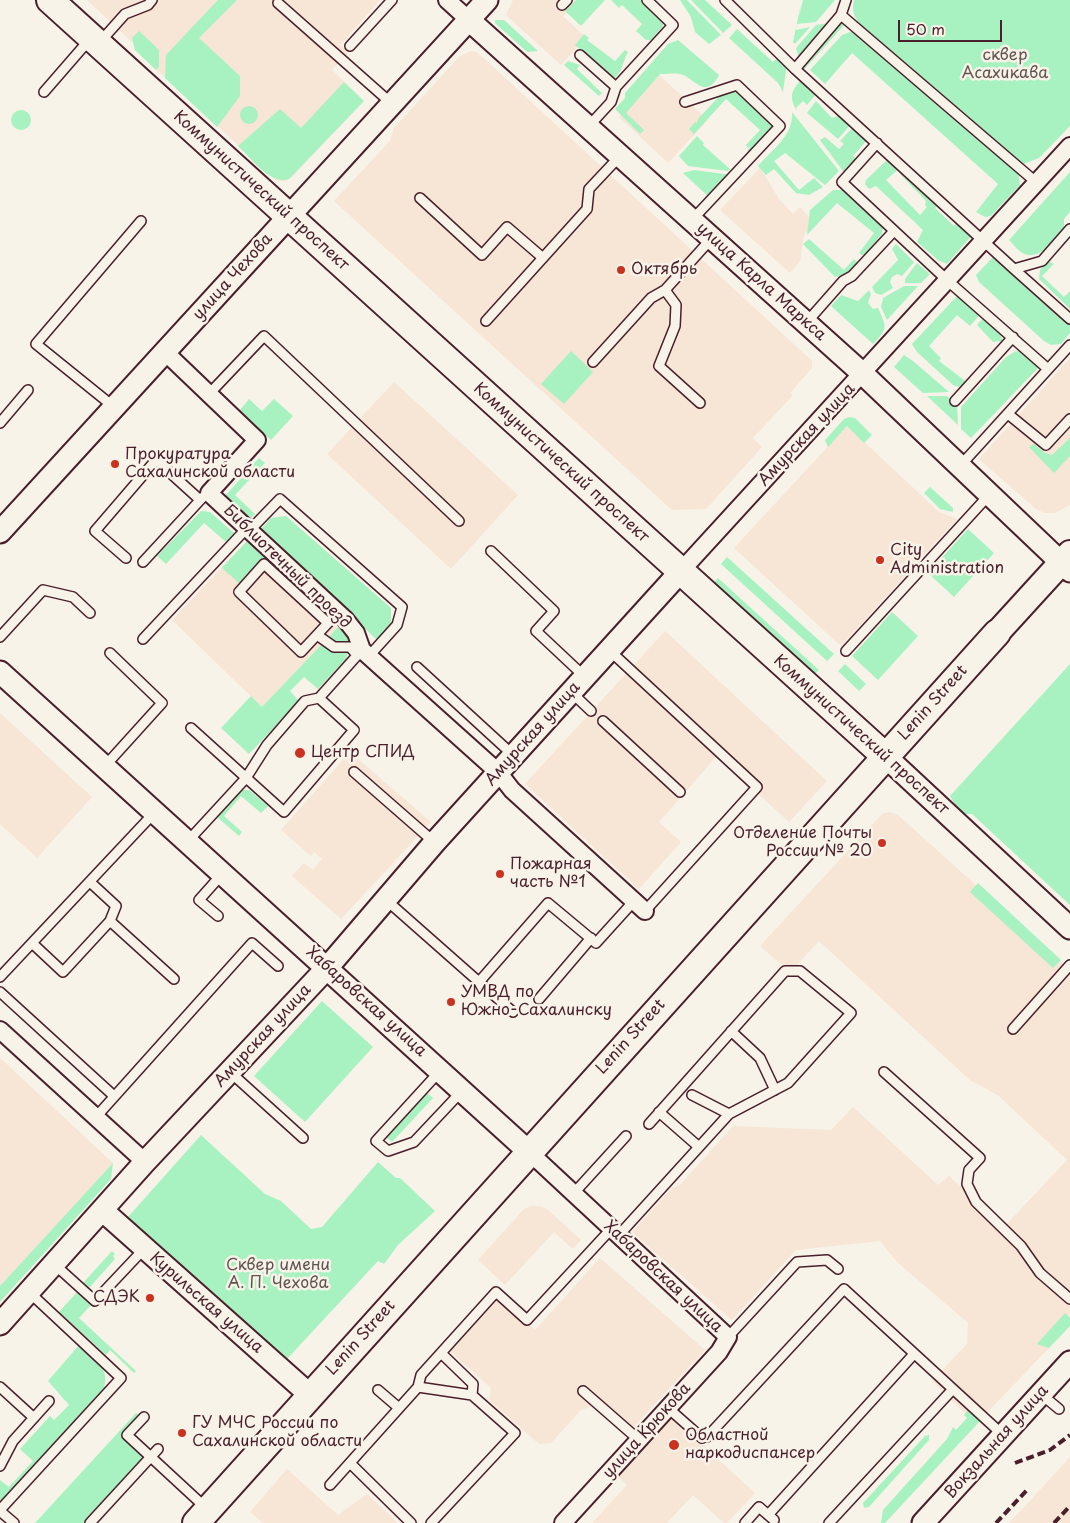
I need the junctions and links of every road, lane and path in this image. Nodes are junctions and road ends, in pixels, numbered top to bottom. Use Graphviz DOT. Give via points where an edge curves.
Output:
graph roads {
  1 [pos="50,0"];
  2 [pos="152,0"];
  3 [pos="392,0"];
  4 [pos="447,0"];
  5 [pos="487,0"];
  6 [pos="647,0"];
  7 [pos="725,0"];
  8 [pos="846,0"];
  9 [pos="278,3"];
  10 [pos="841,15"];
  11 [pos="469,20"];
  12 [pos="95,41"];
  13 [pos="350,46"];
  14 [pos="580,55"];
  15 [pos="795,69"];
  16 [pos="616,87"];
  17 [pos="44,92"];
  18 [pos="685,102"];
  19 [pos="392,104"];
  20 [pos="588,127"];
  21 [pos="877,143"];
  22 [pos="1070,146"];
  23 [pos="620,156"];
  24 [pos="1037,183"];
  25 [pos="420,198"];
  26 [pos="288,216"];
  27 [pos="692,220"];
  28 [pos="141,221"];
  29 [pos="1070,229"];
  30 [pos="894,231"];
  31 [pos="712,238"];
  32 [pos="984,241"];
  33 [pos="544,258"];
  34 [pos="1014,269"];
  35 [pos="948,281"];
  36 [pos="665,290"];
  37 [pos="1070,318"];
  38 [pos="486,321"];
  39 [pos="806,323"];
  40 [pos="1013,338"];
  41 [pos="1070,346"];
  42 [pos="165,352"];
  43 [pos="593,362"];
  44 [pos="1048,369"];
  45 [pos="863,374"];
  46 [pos="28,390"];
  47 [pos="209,394"];
  48 [pos="955,401"];
  49 [pos="700,403"];
  50 [pos="114,407"];
  51 [pos="1008,414"];
  52 [pos="1070,418"];
  53 [pos="0,422"];
  54 [pos="960,466"];
  55 [pos="990,494"];
  56 [pos="204,496"];
  57 [pos="459,520"];
  58 [pos="249,529"];
  59 [pos="0,532"];
  60 [pos="491,551"];
  61 [pos="126,558"];
  62 [pos="143,562"];
  63 [pos="1067,563"];
  64 [pos="681,571"];
  65 [pos="90,613"];
  66 [pos="333,618"];
  67 [pos="998,633"];
  68 [pos="317,635"];
  69 [pos="0,637"];
  70 [pos="143,640"];
  71 [pos="609,650"];
  72 [pos="846,650"];
  73 [pos="110,653"];
  74 [pos="363,654"];
  75 [pos="417,667"];
  76 [pos="0,672"];
  77 [pos="578,684"];
  78 [pos="319,698"];
  79 [pos="591,711"];
  80 [pos="603,721"];
  81 [pos="191,728"];
  82 [pos="514,755"];
  83 [pos="885,756"];
  84 [pos="105,766"];
  85 [pos="354,772"];
  86 [pos="498,772"];
  87 [pos="246,778"];
  88 [pos="680,792"];
  89 [pos="155,812"];
  90 [pos="188,841"];
  91 [pos="435,842"];
  92 [pos="223,873"];
  93 [pos="90,882"];
  94 [pos="385,899"];
  95 [pos="639,906"];
  96 [pos="218,916"];
  97 [pos="110,921"];
  98 [pos="1070,928"];
  99 [pos="591,938"];
  100 [pos="32,944"];
  101 [pos="1070,965"];
  102 [pos="278,966"];
  103 [pos="327,968"];
  104 [pos="0,977"];
  105 [pos="174,979"];
  106 [pos="479,982"];
  107 [pos="0,992"];
  108 [pos="539,999"];
  109 [pos="513,1012"];
  110 [pos="1013,1029"];
  111 [pos="0,1030"];
  112 [pos="731,1031"];
  113 [pos="440,1071"];
  114 [pos="230,1072"];
  115 [pos="884,1072"];
  116 [pos="775,1090"];
  117 [pos="462,1091"];
  118 [pos="692,1095"];
  119 [pos="114,1096"];
  120 [pos="659,1112"];
  121 [pos="729,1114"];
  122 [pos="96,1117"];
  123 [pos="648,1124"];
  124 [pos="626,1136"];
  125 [pos="303,1138"];
  126 [pos="699,1147"];
  127 [pos="528,1151"];
  128 [pos="145,1162"];
  129 [pos="574,1193"];
  130 [pos="102,1210"];
  131 [pos="615,1232"];
  132 [pos="144,1249"];
  133 [pos="53,1264"];
  134 [pos="838,1269"];
  135 [pos="29,1292"];
  136 [pos="1070,1299"];
  137 [pos="0,1324"];
  138 [pos="728,1337"];
  139 [pos="441,1353"];
  140 [pos="914,1354"];
  141 [pos="1070,1362"];
  142 [pos="0,1387"];
  143 [pos="418,1387"];
  144 [pos="953,1389"];
  145 [pos="378,1390"];
  146 [pos="583,1391"];
  147 [pos="1041,1394"];
  148 [pos="310,1395"];
  149 [pos="472,1395"];
  150 [pos="49,1401"];
  151 [pos="399,1408"];
  152 [pos="668,1408"];
  153 [pos="1058,1409"];
  154 [pos="144,1417"];
  155 [pos="34,1418"];
  156 [pos="1003,1435"];
  157 [pos="639,1440"];
  158 [pos="158,1449"];
  159 [pos="150,1457"];
  160 [pos="350,1463"];
  161 [pos="0,1466"];
  162 [pos="330,1485"];
  163 [pos="0,1510"];
  164 [pos="202,1516"];
  165 [pos="14,1523"];
  166 [pos="90,1523"];
  167 [pos="411,1523"];
  168 [pos="431,1523"];
  169 [pos="563,1523"];
  170 [pos="745,1523"];
  171 [pos="829,1523"];
  172 [pos="924,1523"];
  1 -- 12 [label="main road, Коммунистический проспект"];
  2 -- 12 [label="lane" via="148,5 125,14"];
  3 -- 13 [label="lane"];
  4 -- 11 [label="street, улица Карла Маркса"];
  5 -- 11 [label="street, улица Чехова"];
  6 -- 16 [label="lane" via="673,24"];
  7 -- 15 [label="lane"];
  8 -- 10 [label="lane"];
  9 -- 19 [label="lane"];
  10 -- 15 [label="lane"];
  10 -- 24 [label="lane"];
  11 -- 19 [label="street, улица Чехова"];
  11 -- 20 [label="street, улица Карла Маркса"];
  12 -- 17 [label="lane"];
  12 -- 26 [label="main road, Коммунистический проспект"];
  14 -- 16 [label="lane"];
  15 -- 21 [label="lane"];
  16 -- 20 [label="lane" via="611,102"];
  18 -- 27 [label="lane" via="737,85 780,126"];
  19 -- 26 [label="street, улица Чехова"];
  20 -- 23 [label="street, улица Карла Маркса"];
  21 -- 30 [label="lane" via="842,182"];
  21 -- 32 [label="lane"];
  22 -- 24 [label="street, Амурская улица"];
  23 -- 27 [label="street, улица Карла Маркса"];
  23 -- 33 [label="lane" via="589,189 588,209"];
  24 -- 32 [label="street, Амурская улица"];
  25 -- 33 [label="lane" via="482,255 507,227"];
  26 -- 42 [label="street, улица Чехова"];
  26 -- 64 [label="main road, Коммунистический проспект"];
  27 -- 31 [label="street, улица Карла Маркса"];
  28 -- 50 [label="lane" via="36,344"];
  29 -- 34 [label="lane" via="1042,260"];
  30 -- 35 [label="lane"];
  30 -- 39 [label="lane" via="852,276 843,280"];
  31 -- 36 [label="lane"];
  31 -- 39 [label="street, улица Карла Маркса"];
  32 -- 34 [label="lane"];
  32 -- 35 [label="street, Амурская улица"];
  33 -- 38 [label="lane"];
  34 -- 37 [label="lane"];
  35 -- 40 [label="lane"];
  35 -- 45 [label="street, Амурская улица"];
  36 -- 43 [label="lane" via="651,298"];
  36 -- 49 [label="lane" via="676,305 674,326 659,366"];
  39 -- 45 [label="street, улица Карла Маркса"];
  40 -- 44 [label="lane"];
  40 -- 48 [label="lane"];
  41 -- 44 [label="lane"];
  42 -- 47 [label="street"];
  42 -- 50 [label="street, улица Чехова"];
  44 -- 51 [label="lane"];
  45 -- 54 [label="street, улица Карла Маркса"];
  45 -- 64 [label="street, Амурская улица"];
  46 -- 53 [label="lane"];
  47 -- 56 [label="street" via="257,440"];
  47 -- 57 [label="lane" via="264,336"];
  50 -- 59 [label="street, улица Чехова"];
  51 -- 52 [label="lane" via="1046,445"];
  51 -- 54 [label="lane"];
  54 -- 55 [label="street, улица Карла Маркса"];
  55 -- 63 [label="street, улица Карла Маркса"];
  55 -- 72 [label="lane"];
  56 -- 58 [label="street, Библиотечный проезд"];
  56 -- 61 [label="lane" via="156,460 95,531"];
  56 -- 62 [label="lane"];
  58 -- 66 [label="street, Библиотечный проезд"];
  58 -- 70 [label="lane"];
  58 -- 74 [label="lane" via="280,499 402,608 397,625"];
  60 -- 77 [label="lane" via="554,611 536,631"];
  63 -- 67 [label="main road, Lenin Street"];
  64 -- 71 [label="street, Амурская улица"];
  64 -- 83 [label="main road, Коммунистический проспект"];
  65 -- 69 [label="lane" via="73,597 43,590"];
  66 -- 68 [label="lane"];
  66 -- 68 [label="lane" via="264,564 239,592 301,652"];
  66 -- 74 [label="street, Библиотечный проезд" via="356,633"];
  67 -- 83 [label="main road, Lenin Street"];
  68 -- 74 [label="lane" via="334,647 350,647"];
  71 -- 77 [label="street, Амурская улица"];
  71 -- 95 [label="lane" via="757,787"];
  73 -- 84 [label="lane" via="162,703"];
  74 -- 78 [label="lane"];
  74 -- 86 [label="street, Библиотечный проезд"];
  75 -- 82 [label="lane"];
  76 -- 84 [label="street, Хабаровская улица"];
  77 -- 79 [label="lane"];
  77 -- 82 [label="street, Амурская улица"];
  78 -- 87 [label="lane" via="305,701 267,745"];
  78 -- 87 [label="lane" via="354,730 284,812"];
  80 -- 88 [label="lane"];
  81 -- 87 [label="lane"];
  82 -- 86 [label="street, Амурская улица"];
  83 -- 98 [label="street, Коммунистический проспект"];
  83 -- 127 [label="main road, Lenin Street"];
  84 -- 89 [label="street, Хабаровская улица"];
  85 -- 91 [label="lane"];
  86 -- 91 [label="street, Амурская улица"];
  86 -- 95 [label="street, Библиотечный проезд" via="512,790"];
  87 -- 90 [label="lane"];
  89 -- 90 [label="street, Хабаровская улица"];
  89 -- 93 [label="lane"];
  90 -- 92 [label="street, Хабаровская улица"];
  91 -- 94 [label="street, Амурская улица"];
  92 -- 96 [label="lane" via="199,900"];
  92 -- 103 [label="street, Хабаровская улица"];
  93 -- 97 [label="lane" via="116,906"];
  93 -- 100 [label="lane"];
  94 -- 103 [label="street, Амурская улица"];
  94 -- 106 [label="lane"];
  95 -- 99 [label="lane" via="596,943"];
  97 -- 100 [label="lane" via="63,972"];
  97 -- 105 [label="lane"];
  99 -- 106 [label="lane" via="548,902"];
  99 -- 108 [label="lane"];
  100 -- 104 [label="lane"];
  101 -- 110 [label="lane"];
  102 -- 119 [label="lane" via="252,943"];
  103 -- 113 [label="street, Хабаровская улица"];
  103 -- 114 [label="street, Амурская улица"];
  106 -- 109 [label="lane"];
  107 -- 119 [label="lane"];
  111 -- 122 [label="street"];
  112 -- 116 [label="lane" via="760,1058"];
  112 -- 116 [label="lane" via="784,971 800,971 851,1013 788,1083"];
  112 -- 120 [label="lane"];
  113 -- 117 [label="street, Хабаровская улица"];
  113 -- 117 [label="lane" via="376,1141 388,1152 414,1142"];
  114 -- 125 [label="lane"];
  114 -- 128 [label="street, Амурская улица"];
  115 -- 136 [label="lane" via="980,1158 969,1170 967,1184 976,1202 1021,1246 1040,1273"];
  116 -- 121 [label="lane"];
  117 -- 127 [label="street, Хабаровская улица"];
  118 -- 121 [label="lane"];
  119 -- 122 [label="lane"];
  120 -- 123 [label="lane"];
  120 -- 126 [label="lane"];
  121 -- 126 [label="lane"];
  122 -- 128 [label="street"];
  124 -- 129 [label="lane"];
  126 -- 131 [label="lane"];
  127 -- 129 [label="street, Хабаровская улица"];
  127 -- 148 [label="main road, Lenin Street"];
  128 -- 130 [label="street, Амурская улица"];
  129 -- 131 [label="street, Хабаровская улица"];
  130 -- 132 [label="street, Курильская улица"];
  130 -- 133 [label="street, Амурская улица"];
  131 -- 138 [label="street, Хабаровская улица"];
  131 -- 139 [label="lane" via="527,1320 496,1292"];
  132 -- 133 [label="lane" via="95,1301"];
  132 -- 148 [label="street, Курильская улица"];
  133 -- 135 [label="street, Амурская улица"];
  134 -- 138 [label="lane" via="827,1260 797,1262"];
  135 -- 137 [label="street, Амурская улица"];
  135 -- 163 [label="lane" via="121,1378"];
  138 -- 152 [label="street, улица Крюкова" via="719,1352"];
  139 -- 143 [label="lane" via="421,1374"];
  139 -- 149 [label="lane" via="473,1384"];
  140 -- 144 [label="lane"];
  140 -- 152 [label="lane" via="844,1289 705,1438"];
  140 -- 170 [label="lane" via="771,1518 759,1508"];
  141 -- 147 [label="street, Вокзальная улица"];
  142 -- 155 [label="lane"];
  143 -- 149 [label="lane"];
  143 -- 151 [label="lane"];
  144 -- 156 [label="lane"];
  144 -- 171 [label="lane"];
  145 -- 151 [label="lane"];
  146 -- 157 [label="lane"];
  147 -- 153 [label="lane"];
  147 -- 156 [label="street, Вокзальная улица"];
  148 -- 164 [label="main road, Lenin Street"];
  149 -- 168 [label="lane" via="515,1433"];
  150 -- 155 [label="lane"];
  151 -- 160 [label="lane"];
  152 -- 157 [label="street, улица Крюкова"];
  154 -- 159 [label="lane" via="127,1435"];
  155 -- 161 [label="lane" via="13,1441"];
  156 -- 172 [label="street, Вокзальная улица"];
  157 -- 169 [label="street, улица Крюкова"];
  158 -- 159 [label="lane"];
  159 -- 164 [label="lane"];
  159 -- 166 [label="lane"];
  160 -- 162 [label="lane"];
  160 -- 167 [label="lane"];
  163 -- 165 [label="lane"];
}
